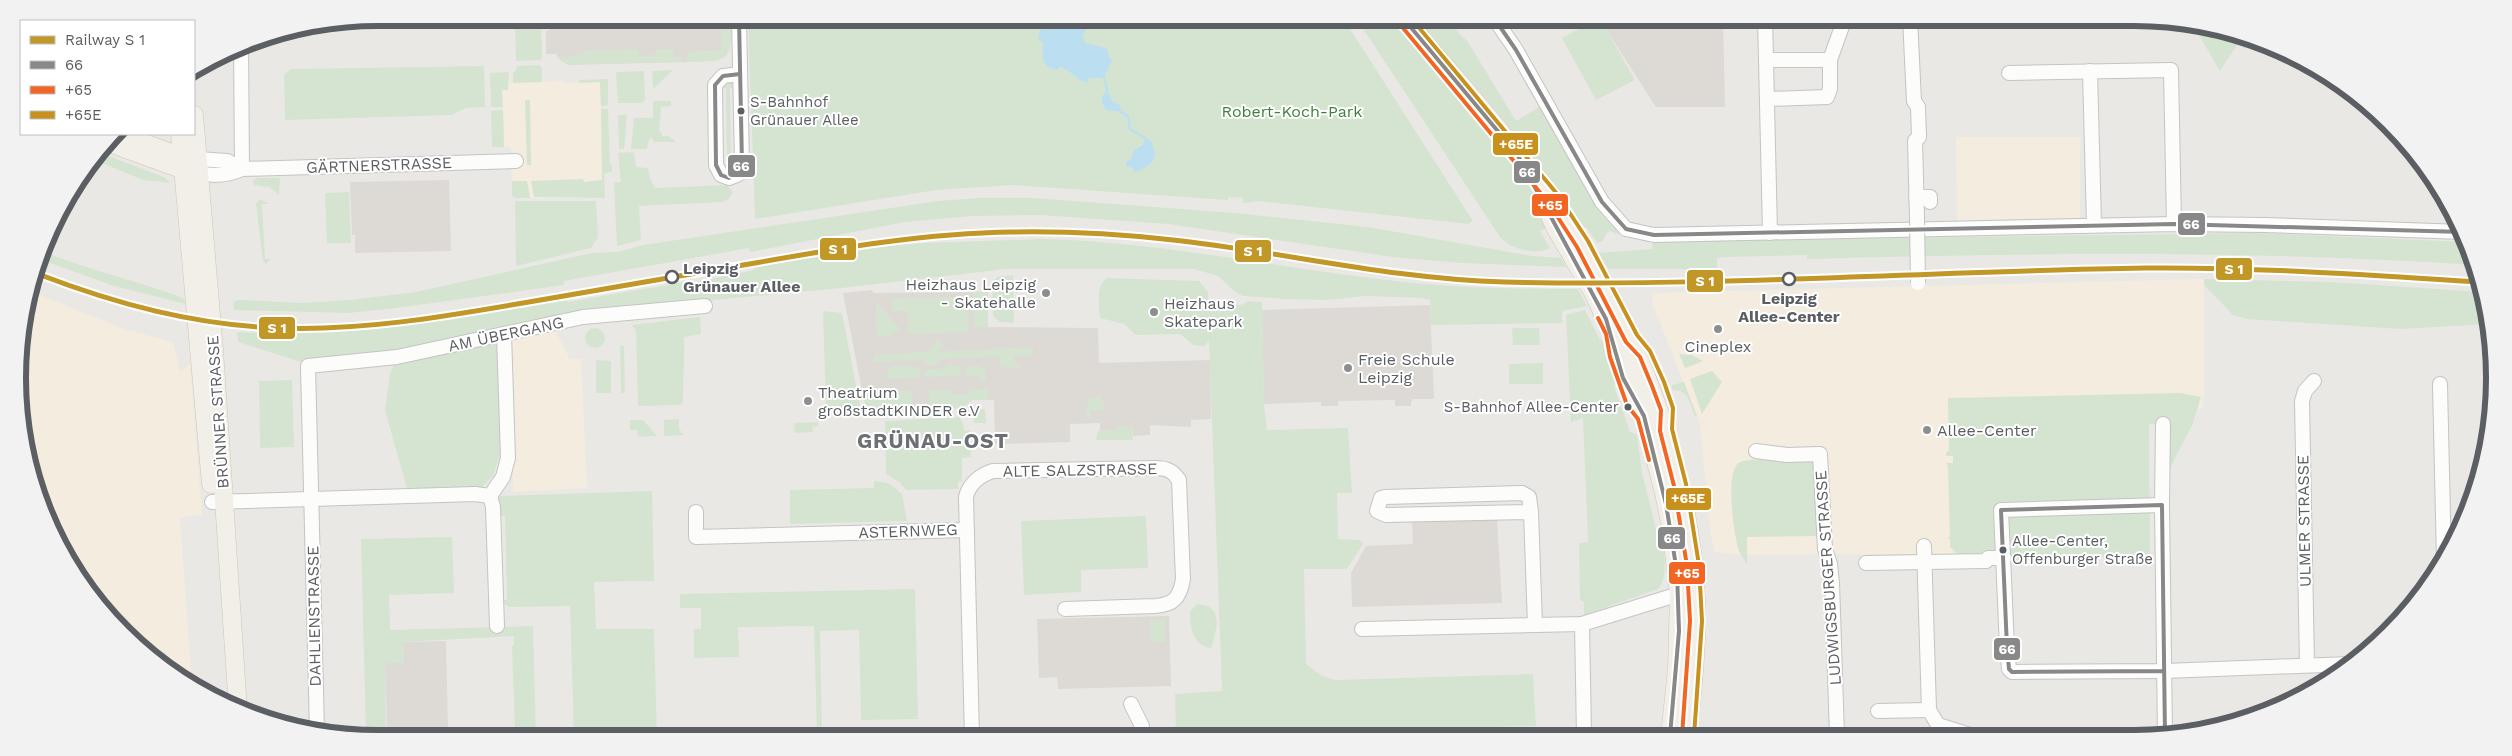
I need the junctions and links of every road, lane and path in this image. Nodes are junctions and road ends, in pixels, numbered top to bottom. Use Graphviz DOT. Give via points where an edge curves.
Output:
graph roads {
  1 [pos="739,26"];
  2 [pos="1410,26"];
  3 [pos="1500,26"];
  4 [pos="1765,26"];
  5 [pos="1842,26"];
  6 [pos="1910,26"];
  7 [pos="242,53"];
  8 [pos="1766,60"];
  9 [pos="1830,60"];
  10 [pos="2090,71"];
  11 [pos="2009,73"];
  12 [pos="740,74"];
  13 [pos="1767,99"];
  14 [pos="123,135"];
  15 [pos="188,135"];
  16 [pos="115,145"];
  17 [pos="516,161"];
  18 [pos="191,165"];
  19 [pos="242,169"];
  20 [pos="1916,197"];
  21 [pos="1930,202"];
  22 [pos="2174,224"];
  23 [pos="2094,226"];
  24 [pos="2454,232"];
  25 [pos="1770,233"];
  26 [pos="1918,286"];
  27 [pos="705,306"];
  28 [pos="504,334"];
  29 [pos="308,366"];
  30 [pos="2314,381"];
  31 [pos="2440,384"];
  32 [pos="2163,424"];
  33 [pos="1756,451"];
  34 [pos="490,496"];
  35 [pos="311,499"];
  36 [pos="218,501"];
  37 [pos="2162,505"];
  38 [pos="696,512"];
  39 [pos="1531,512"];
  40 [pos="967,530"];
  41 [pos="2444,545"];
  42 [pos="1924,546"];
  43 [pos="2004,558"];
  44 [pos="1925,562"];
  45 [pos="1866,563"];
  46 [pos="1690,591"];
  47 [pos="1065,609"];
  48 [pos="1582,624"];
  49 [pos="1535,625"];
  50 [pos="497,626"];
  51 [pos="1362,629"];
  52 [pos="2337,664"];
  53 [pos="2307,665"];
  54 [pos="2164,670"];
  55 [pos="225,694"];
  56 [pos="237,700"];
  57 [pos="1132,704"];
  58 [pos="1929,710"];
  59 [pos="1878,712"];
  60 [pos="317,724"];
  61 [pos="2166,728"];
  62 [pos="972,730"];
  63 [pos="1142,730"];
  64 [pos="1584,730"];
  65 [pos="1671,730"];
  66 [pos="1688,730"];
  67 [pos="1837,730"];
  68 [pos="1938,730"];
  1 -- 12 [label="street"];
  2 -- 46 [label="main road" via="1517,154 1574,245 1614,320 1651,442"];
  3 -- 25 [label="street" via="1602,202 1626,229 1654,235"];
  4 -- 8 [label="street"];
  5 -- 9 [label="street"];
  6 -- 20 [label="street" via="1919,137 1915,141"];
  7 -- 19 [label="street"];
  8 -- 9 [label="street"];
  8 -- 13 [label="street"];
  9 -- 13 [label="street" via="1827,97"];
  10 -- 11 [label="street"];
  10 -- 22 [label="street" via="2171,70"];
  10 -- 23 [label="street"];
  12 -- 12 [label="street" via="722,76 715,85 716,165 720,175 727,178 739,174 742,164"];
  13 -- 25 [label="street"];
  14 -- 18 [label="main road"];
  15 -- 18 [label="main road, BRÜNNER STRASSE"];
  16 -- 18 [label="main road" via="158,162"];
  17 -- 19 [label="street, GÄRTNERSTRASSE"];
  18 -- 19 [label="street, GÄRTNERSTRASSE" via="228,175"];
  18 -- 36 [label="main road, BRÜNNER STRASSE"];
  20 -- 21 [label="street" via="1930,197"];
  20 -- 26 [label="street, bridge" via="1914,248"];
  22 -- 23 [label="street"];
  22 -- 24 [label="street"];
  23 -- 25 [label="street"];
  27 -- 28 [label="street, AM ÜBERGANG" via="583,317"];
  28 -- 29 [label="street, AM ÜBERGANG" via="397,357"];
  28 -- 34 [label="street" via="508,458 503,477"];
  29 -- 35 [label="street, DAHLIENSTRASSE"];
  30 -- 53 [label="street, ULMER STRASSE" via="2305,391 2302,401"];
  31 -- 41 [label="street"];
  32 -- 37 [label="street"];
  33 -- 67 [label="street, LUDWIGSBURGER STRASSE" via="1820,454 1825,549 1832,584"];
  34 -- 35 [label="street"];
  34 -- 50 [label="street"];
  35 -- 36 [label="street"];
  35 -- 60 [label="street, DAHLIENSTRASSE"];
  36 -- 55 [label="main road, BRÜNNER STRASSE"];
  36 -- 56 [label="main road, BRÜNNER STRASSE"];
  37 -- 43 [label="street" via="2002,510"];
  37 -- 54 [label="street"];
  38 -- 40 [label="street, ASTERNWEG" via="696,537"];
  39 -- 39 [label="street" via="1529,497 1522,493 1385,497 1377,505 1377,511 1386,515"];
  39 -- 49 [label="street"];
  40 -- 47 [label="street, ALTE SALZSTRASSE" via="968,490 989,472 1165,468 1174,473 1179,480 1183,579 1181,593 1176,600 1155,606"];
  40 -- 62 [label="street, ASTERNWEG"];
  42 -- 44 [label="street"];
  43 -- 44 [label="street"];
  43 -- 54 [label="street" via="2007,655 2012,672"];
  44 -- 45 [label="street"];
  44 -- 58 [label="street"];
  46 -- 48 [label="street"];
  46 -- 65 [label="main road"];
  46 -- 66 [label="main road" via="1694,654"];
  48 -- 49 [label="street"];
  48 -- 64 [label="street"];
  49 -- 51 [label="street"];
  52 -- 53 [label="street"];
  53 -- 54 [label="street"];
  54 -- 61 [label="street"];
  57 -- 63 [label="street"];
  58 -- 59 [label="street"];
  58 -- 68 [label="street"];
}
